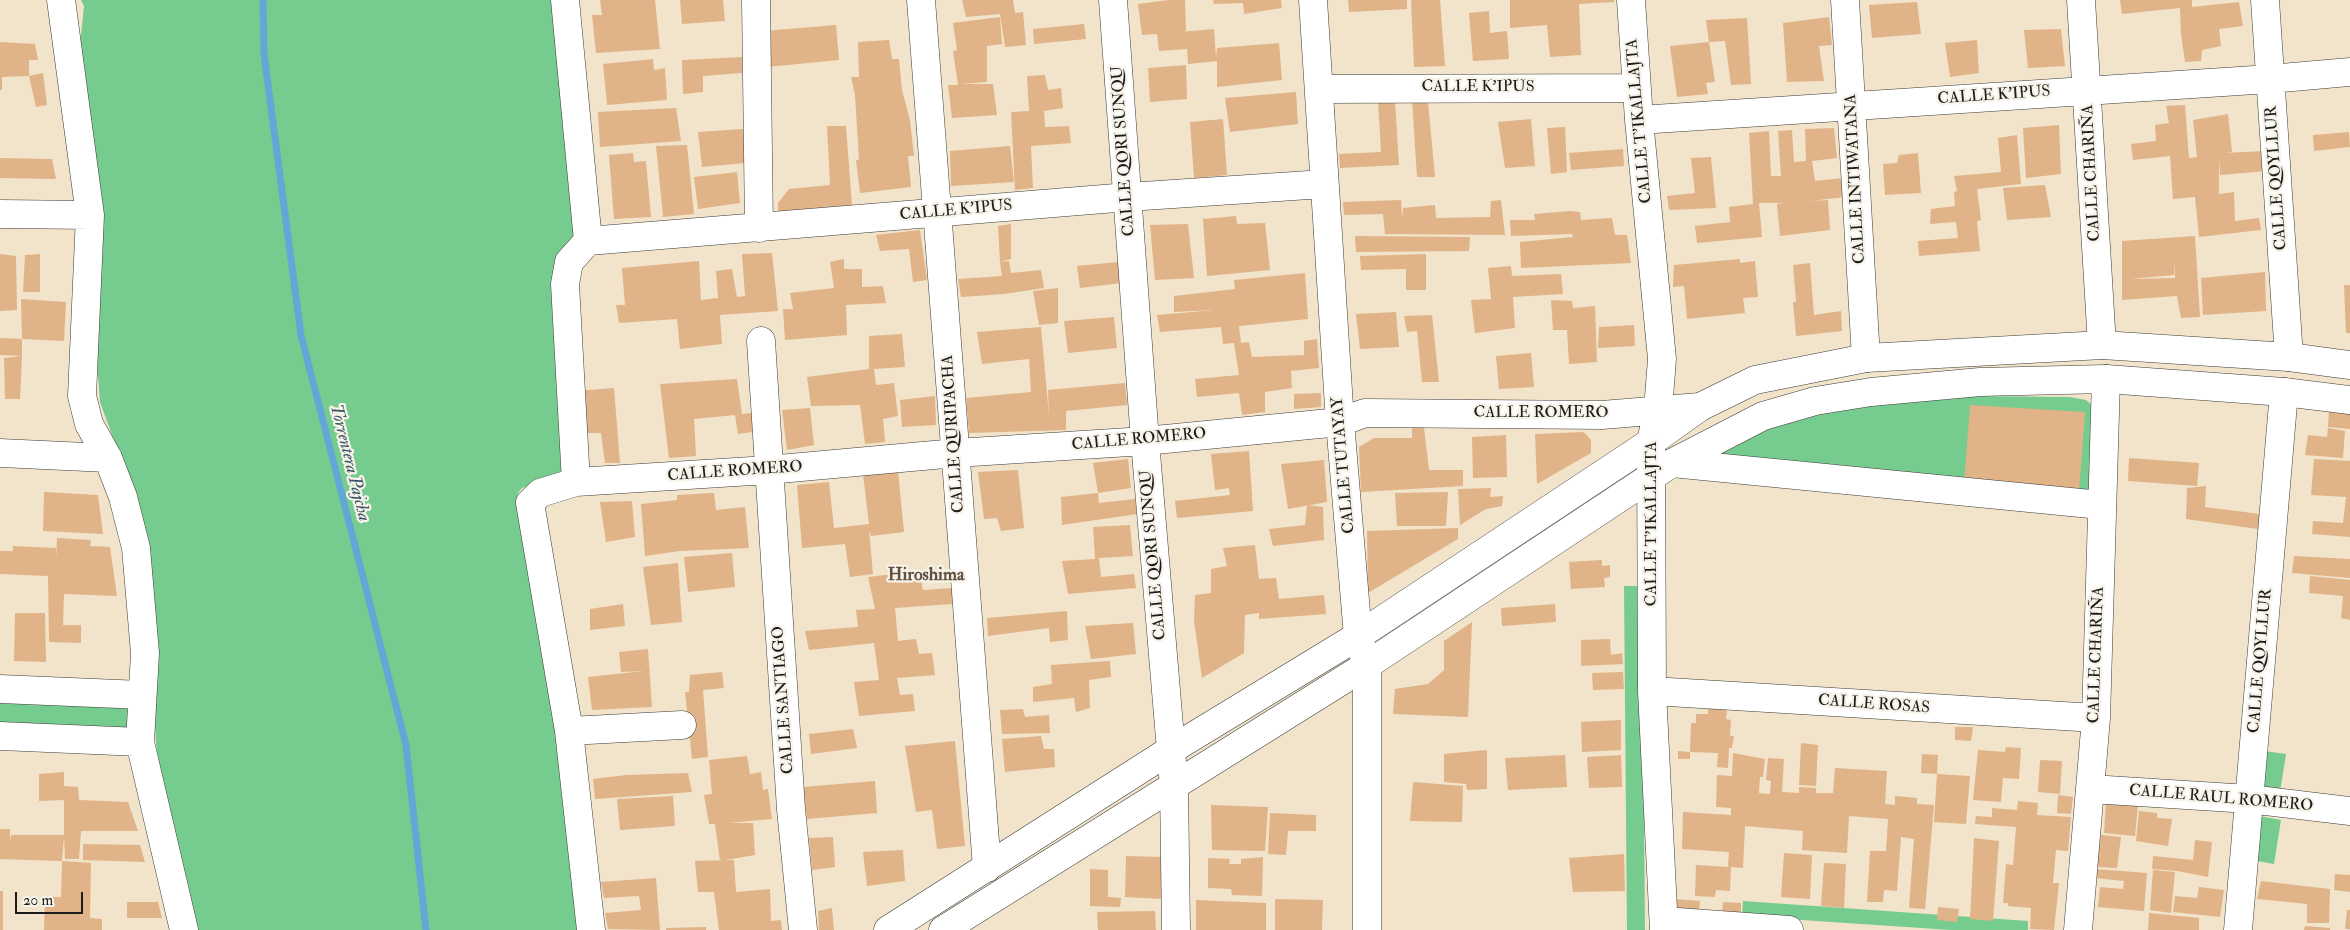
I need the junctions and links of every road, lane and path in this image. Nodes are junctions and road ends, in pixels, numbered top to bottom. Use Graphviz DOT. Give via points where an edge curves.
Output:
graph roads {
  1 [pos="61,0"];
  2 [pos="565,0"];
  3 [pos="756,0"];
  4 [pos="921,0"];
  5 [pos="1113,0"];
  6 [pos="1313,0"];
  7 [pos="1631,0"];
  8 [pos="1845,0"];
  9 [pos="2082,0"];
  10 [pos="2266,0"];
  11 [pos="2350,72"];
  12 [pos="2270,79"];
  13 [pos="1637,88"];
  14 [pos="1320,89"];
  15 [pos="2088,90"];
  16 [pos="1851,106"];
  17 [pos="1639,120"];
  18 [pos="1324,184"];
  19 [pos="1128,198"];
  20 [pos="937,213"];
  21 [pos="0,214"];
  22 [pos="90,215"];
  23 [pos="759,228"];
  24 [pos="588,241"];
  25 [pos="760,340"];
  26 [pos="2102,345"];
  27 [pos="2289,357"];
  28 [pos="1866,358"];
  29 [pos="2350,365"];
  30 [pos="2106,379"];
  31 [pos="2284,392"];
  32 [pos="2350,400"];
  33 [pos="1700,407"];
  34 [pos="1658,410"];
  35 [pos="1340,422"];
  36 [pos="1144,441"];
  37 [pos="1651,442"];
  38 [pos="0,453"];
  39 [pos="956,453"];
  40 [pos="108,458"];
  41 [pos="1662,469"];
  42 [pos="768,470"];
  43 [pos="576,482"];
  44 [pos="2101,505"];
  45 [pos="1358,636"];
  46 [pos="1367,665"];
  47 [pos="0,689"];
  48 [pos="1652,691"];
  49 [pos="142,695"];
  50 [pos="2096,718"];
  51 [pos="682,725"];
  52 [pos="569,731"];
  53 [pos="0,736"];
  54 [pos="140,742"];
  55 [pos="1170,751"];
  56 [pos="1174,786"];
  57 [pos="2091,789"];
  58 [pos="2250,799"];
  59 [pos="2350,811"];
  60 [pos="986,868"];
  61 [pos="1664,925"];
  62 [pos="184,930"];
  63 [pos="592,930"];
  64 [pos="803,930"];
  65 [pos="888,930"];
  66 [pos="943,930"];
  67 [pos="1176,930"];
  68 [pos="1367,930"];
  69 [pos="1789,930"];
  70 [pos="2078,930"];
  71 [pos="2238,930"];
  1 -- 22 [label="street"];
  2 -- 24 [label="street"];
  3 -- 23 [label="street"];
  4 -- 20 [label="street, CALLE QURIPACHA"];
  5 -- 19 [label="street, CALLE QORI SUNQU"];
  6 -- 14 [label="street, CALLE TUTAYAY"];
  7 -- 13 [label="street, CALLE T'IKALLAJTA"];
  8 -- 16 [label="street, CALLE INTIWATANA"];
  9 -- 15 [label="street, CALLE CHARIÑA"];
  10 -- 12 [label="street, CALLE QOYLLUR"];
  11 -- 12 [label="street, CALLE K'IPUS"];
  12 -- 15 [label="street, CALLE K'IPUS"];
  12 -- 27 [label="street, CALLE QOYLLUR"];
  13 -- 14 [label="street, CALLE K'IPUS"];
  13 -- 17 [label="street, CALLE T'IKALLAJTA"];
  14 -- 18 [label="street, CALLE TUTAYAY"];
  15 -- 16 [label="street, CALLE K'IPUS"];
  15 -- 26 [label="street, CALLE CHARIÑA"];
  16 -- 17 [label="street, CALLE K'IPUS"];
  16 -- 28 [label="street, CALLE INTIWATANA"];
  17 -- 34 [label="street, CALLE T'IKALLAJTA" via="1662,359"];
  18 -- 19 [label="street, CALLE K'IPUS"];
  18 -- 35 [label="street, CALLE TUTAYAY"];
  19 -- 20 [label="street, CALLE K'IPUS"];
  19 -- 36 [label="street, CALLE QORI SUNQU"];
  20 -- 23 [label="street, CALLE K'IPUS"];
  20 -- 39 [label="street, CALLE QURIPACHA"];
  21 -- 22 [label="street"];
  22 -- 40 [label="street" via="82,396 89,424"];
  23 -- 24 [label="street, CALLE K'IPUS"];
  24 -- 43 [label="street" via="569,262 565,284"];
  25 -- 42 [label="street, CALLE SANTIAGO"];
  26 -- 27 [label="street"];
  26 -- 28 [label="street"];
  27 -- 29 [label="street"];
  28 -- 33 [label="street" via="1755,380"];
  30 -- 31 [label="street"];
  30 -- 41 [label="street" via="1980,382 1871,392 1815,401 1763,416"];
  30 -- 44 [label="street, CALLE CHARIÑA"];
  31 -- 32 [label="street"];
  31 -- 58 [label="street, CALLE QOYLLUR"];
  33 -- 34 [label="street, CALLE ROMERO"];
  33 -- 37 [label="street"];
  34 -- 35 [label="street, CALLE ROMERO" via="1602,415 1365,413"];
  34 -- 37 [label="street, CALLE T'IKALLAJTA"];
  35 -- 36 [label="street, CALLE ROMERO"];
  35 -- 45 [label="street, CALLE TUTAYAY"];
  36 -- 39 [label="street, CALLE ROMERO"];
  36 -- 55 [label="street, CALLE QORI SUNQU"];
  37 -- 41 [label="street, CALLE T'IKALLAJTA"];
  37 -- 45 [label="street"];
  38 -- 40 [label="street"];
  39 -- 42 [label="street, CALLE ROMERO"];
  39 -- 60 [label="street, CALLE QURIPACHA"];
  40 -- 49 [label="street" via="123,497 136,548 146,654"];
  41 -- 44 [label="street"];
  41 -- 46 [label="street"];
  41 -- 48 [label="street, CALLE T'IKALLAJTA"];
  42 -- 43 [label="street, CALLE ROMERO"];
  42 -- 64 [label="street, CALLE SANTIAGO" via="790,800"];
  43 -- 52 [label="street, CALLE ROMERO" via="540,492 530,503"];
  44 -- 50 [label="street, CALLE CHARIÑA"];
  45 -- 46 [label="street, CALLE TUTAYAY"];
  45 -- 55 [label="street"];
  46 -- 56 [label="street"];
  46 -- 68 [label="street, CALLE TUTAYAY"];
  47 -- 49 [label="street"];
  48 -- 50 [label="street, CALLE ROSAS"];
  48 -- 61 [label="street, CALLE T'IKALLAJTA"];
  49 -- 54 [label="street"];
  50 -- 57 [label="street, CALLE CHARIÑA"];
  51 -- 52 [label="street"];
  52 -- 63 [label="street"];
  53 -- 54 [label="street"];
  54 -- 62 [label="street"];
  55 -- 56 [label="street, CALLE QORI SUNQU"];
  55 -- 60 [label="street"];
  56 -- 66 [label="street"];
  56 -- 67 [label="street, CALLE QORI SUNQU"];
  57 -- 58 [label="street, CALLE RAUL ROMERO"];
  57 -- 70 [label="street, CALLE CHARIÑA"];
  58 -- 59 [label="street, CALLE RAUL ROMERO"];
  58 -- 71 [label="street, CALLE QOYLLUR"];
  60 -- 65 [label="street"];
  61 -- 69 [label="street"];
}
